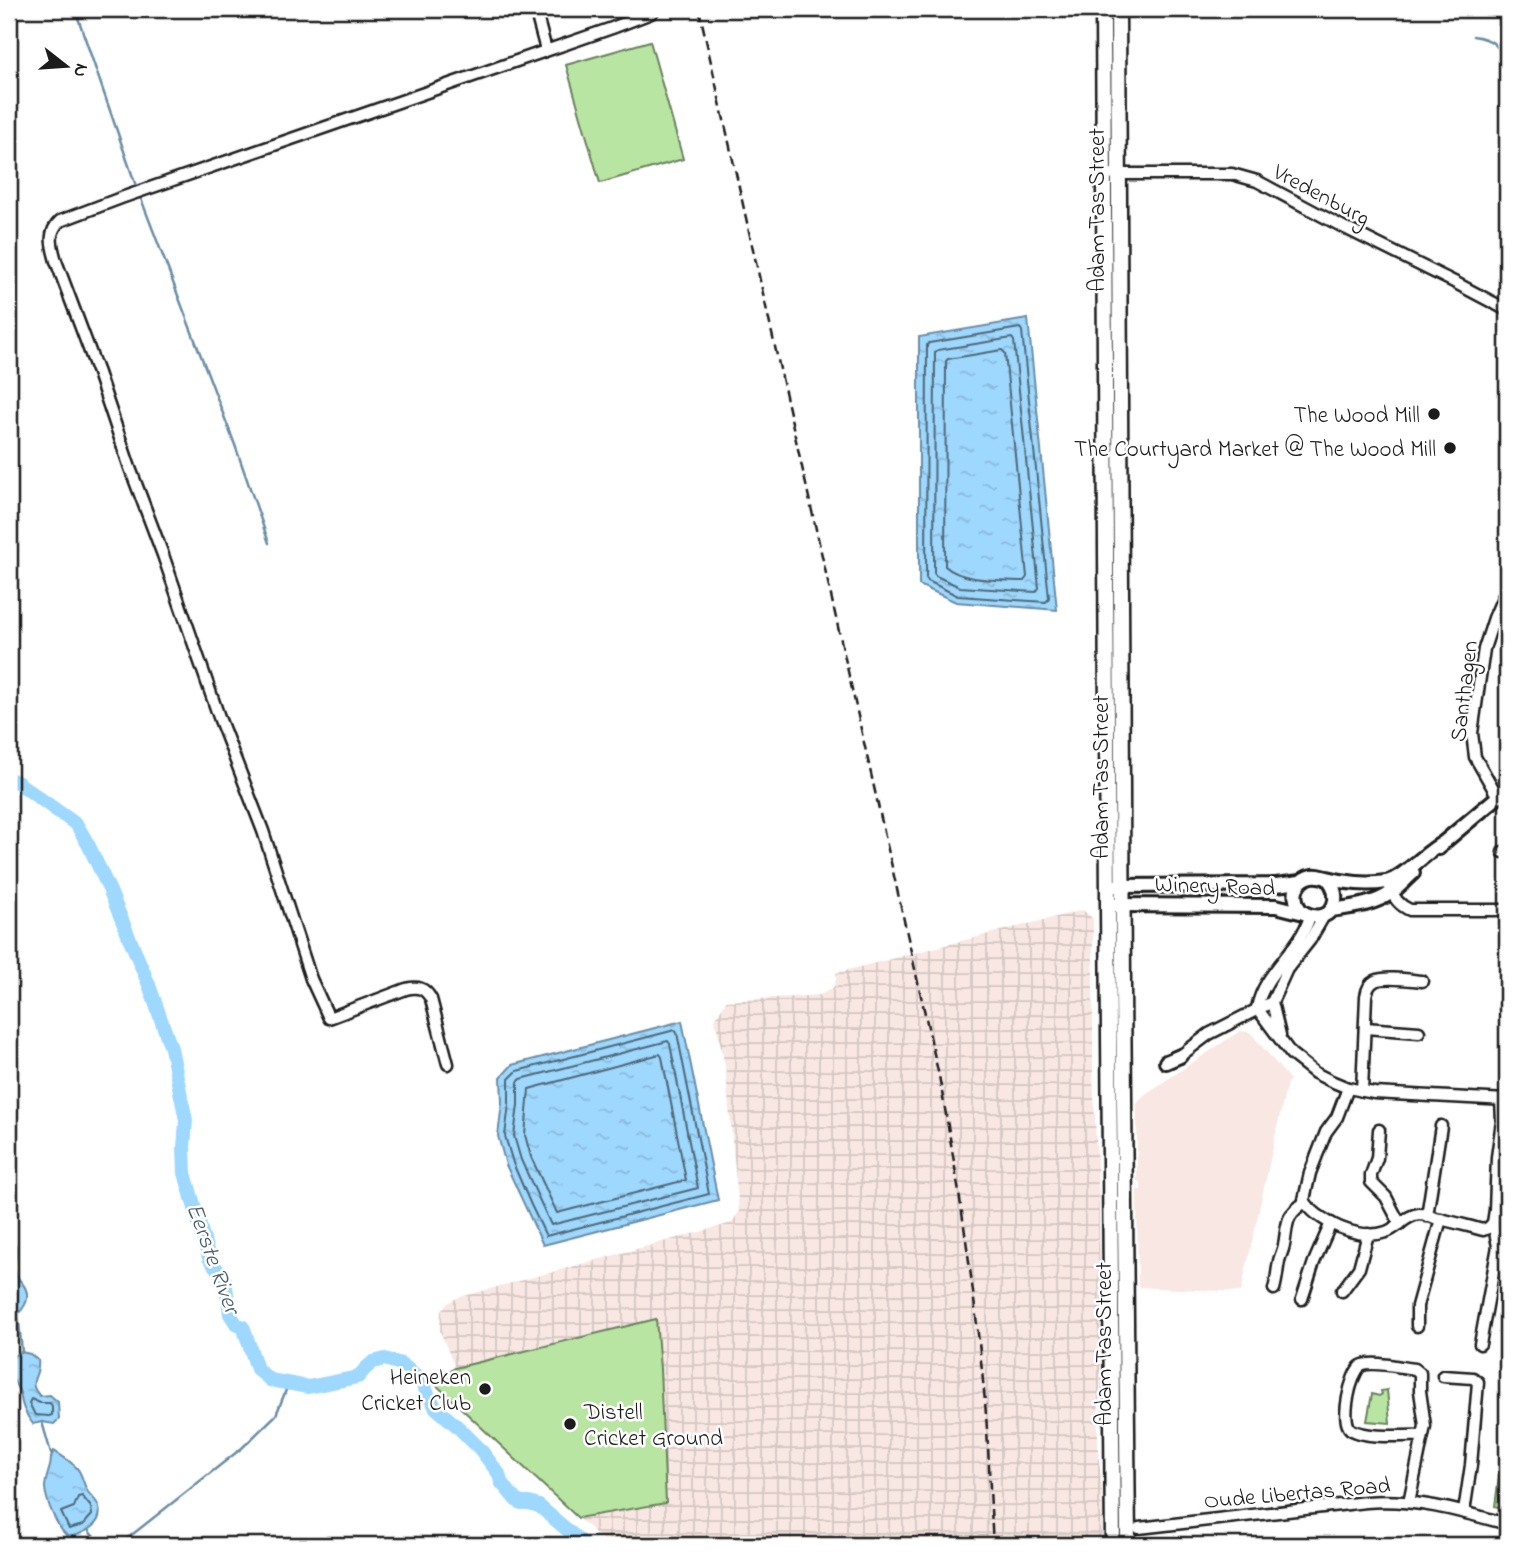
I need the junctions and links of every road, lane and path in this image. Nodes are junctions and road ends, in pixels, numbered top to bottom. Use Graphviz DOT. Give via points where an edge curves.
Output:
graph roads {
  1 [pos="535,9"];
  2 [pos="655,9"];
  3 [pos="1103,9"];
  4 [pos="1118,9"];
  5 [pos="546,50"];
  6 [pos="1104,173"];
  7 [pos="1119,174"];
  8 [pos="1507,310"];
  9 [pos="1507,588"];
  10 [pos="1503,793"];
  11 [pos="1327,878"];
  12 [pos="1300,883"];
  13 [pos="1123,885"];
  14 [pos="1108,887"];
  15 [pos="1390,887"];
  16 [pos="1123,904"];
  17 [pos="1108,905"];
  18 [pos="1507,910"];
  19 [pos="1328,912"];
  20 [pos="1307,914"];
  21 [pos="1422,981"];
  22 [pos="1272,1002"];
  23 [pos="1257,1008"];
  24 [pos="1365,1028"];
  25 [pos="1419,1032"];
  26 [pos="1282,1042"];
  27 [pos="1180,1056"];
  28 [pos="1166,1062"];
  29 [pos="448,1064"];
  30 [pos="1348,1088"];
  31 [pos="1362,1091"];
  32 [pos="1504,1099"];
  33 [pos="1441,1126"];
  34 [pos="1379,1130"];
  35 [pos="1305,1202"];
  36 [pos="1427,1216"];
  37 [pos="1441,1219"];
  38 [pos="1331,1223"];
  39 [pos="1493,1223"];
  40 [pos="1400,1224"];
  41 [pos="1368,1234"];
  42 [pos="1274,1289"];
  43 [pos="1342,1291"];
  44 [pos="1302,1299"];
  45 [pos="1417,1326"];
  46 [pos="1480,1344"];
  47 [pos="1443,1376"];
  48 [pos="1422,1436"];
  49 [pos="1409,1502"];
  50 [pos="1464,1512"];
  51 [pos="1112,1522"];
  52 [pos="1507,1524"];
  53 [pos="1131,1533"];
  54 [pos="1113,1542"];
  1 -- 5 [label="street"];
  2 -- 5 [label="street"];
  3 -- 6 [label="main road, Adam Tas Street"];
  4 -- 7 [label="main road, Adam Tas Street"];
  5 -- 29 [label="street" via="84,212 57,223 51,236 56,261 328,1018 406,989 421,988 432,999"];
  6 -- 7 [label="street, Vredenburg"];
  6 -- 14 [label="main road, Adam Tas Street"];
  7 -- 8 [label="street, Vredenburg" via="1232,174 1257,181"];
  7 -- 13 [label="main road, Adam Tas Street"];
  9 -- 10 [label="street, Santhagen" via="1484,649 1472,733 1475,757"];
  10 -- 15 [label="street"];
  11 -- 12 [label="street" via="1313,875"];
  11 -- 15 [label="street"];
  11 -- 19 [label="street" via="1336,897"];
  12 -- 13 [label="street, Winery Road"];
  12 -- 20 [label="street" via="1295,895 1299,908"];
  13 -- 14 [label="street, Winery Road"];
  13 -- 16 [label="main road, Adam Tas Street"];
  14 -- 17 [label="main road, Adam Tas Street"];
  15 -- 18 [label="street" via="1401,905 1413,910"];
  15 -- 19 [label="street" via="1379,900"];
  16 -- 17 [label="street, Winery Road"];
  16 -- 20 [label="street, Winery Road" via="1276,906"];
  16 -- 53 [label="main road, Adam Tas Street"];
  17 -- 51 [label="main road, Adam Tas Street"];
  19 -- 20 [label="street"];
  19 -- 22 [label="street" via="1287,969"];
  20 -- 23 [label="street" via="1307,926 1298,943 1268,980"];
  21 -- 24 [label="street" via="1377,980 1369,986"];
  22 -- 23 [label="street"];
  22 -- 26 [label="street"];
  23 -- 26 [label="street"];
  23 -- 27 [label="street"];
  24 -- 25 [label="street"];
  24 -- 31 [label="street"];
  26 -- 30 [label="street" via="1315,1073"];
  27 -- 28 [label="street"];
  30 -- 31 [label="street"];
  30 -- 35 [label="street" via="1310,1173"];
  31 -- 32 [label="street"];
  32 -- 39 [label="street"];
  33 -- 36 [label="street"];
  34 -- 40 [label="street" via="1371,1182 1386,1197"];
  35 -- 38 [label="street"];
  35 -- 42 [label="street" via="1286,1225"];
  36 -- 37 [label="street"];
  36 -- 40 [label="street" via="1416,1214"];
  37 -- 39 [label="street" via="1483,1230"];
  37 -- 45 [label="street"];
  38 -- 41 [label="street" via="1352,1233"];
  38 -- 44 [label="street"];
  39 -- 46 [label="street" via="1498,1246"];
  40 -- 41 [label="street"];
  41 -- 43 [label="street" via="1359,1268"];
  47 -- 50 [label="street" via="1478,1382"];
  48 -- 48 [label="street" via="1420,1373 1372,1363 1358,1368 1345,1414 1349,1428 1373,1435"];
  48 -- 49 [label="street"];
  49 -- 50 [label="street, Oude Libertas Road"];
  49 -- 53 [label="street, Oude Libertas Road" via="1366,1502 1173,1523"];
  50 -- 52 [label="street, Oude Libertas Road"];
  51 -- 53 [label="street"];
  51 -- 54 [label="main road, Adam Tas Street"];
  53 -- 54 [label="street"];
}
